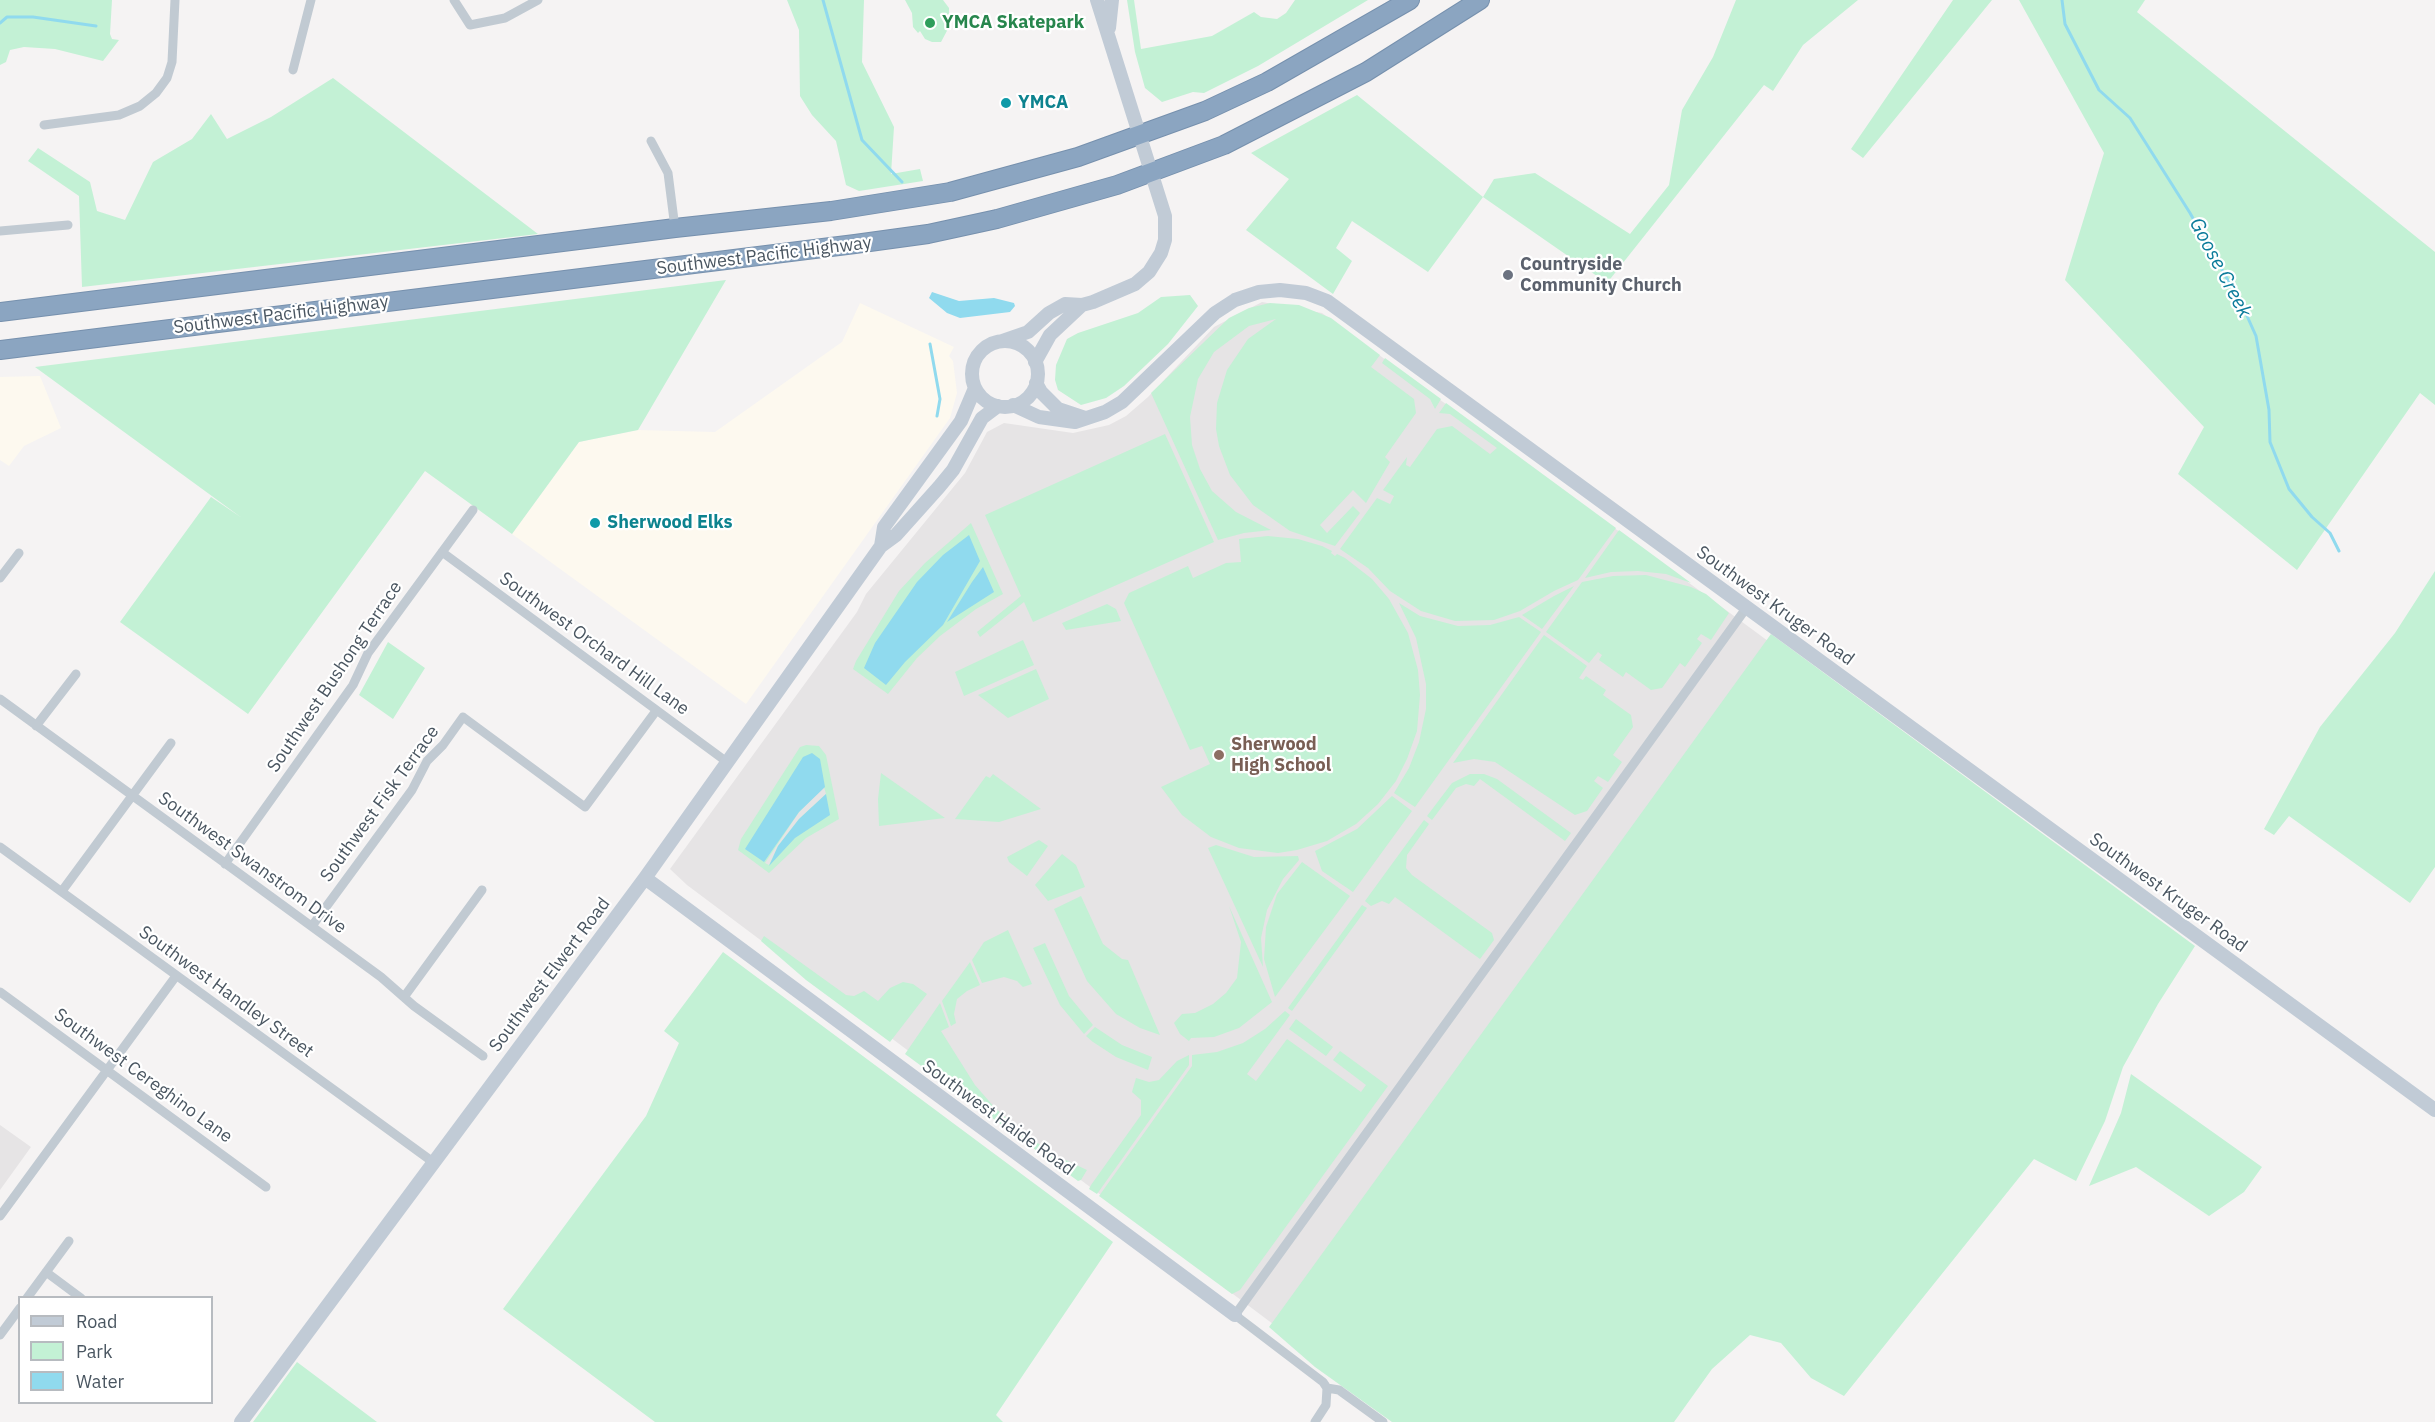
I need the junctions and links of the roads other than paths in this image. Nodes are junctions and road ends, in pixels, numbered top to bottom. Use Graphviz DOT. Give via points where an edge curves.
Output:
graph roads {
  1 [pos="175,0"];
  2 [pos="310,0"];
  3 [pos="454,0"];
  4 [pos="538,0"];
  5 [pos="1097,0"];
  6 [pos="1112,0"];
  7 [pos="1410,0"];
  8 [pos="1480,0"];
  9 [pos="1109,30"];
  10 [pos="293,70"];
  11 [pos="44,125"];
  12 [pos="1139,136"];
  13 [pos="651,141"];
  14 [pos="1152,173"];
  15 [pos="68,225"];
  16 [pos="675,228"];
  17 [pos="0,231"];
  18 [pos="1082,305"];
  19 [pos="0,312"];
  20 [pos="1002,341"];
  21 [pos="0,350"];
  22 [pos="1035,363"];
  23 [pos="1036,383"];
  24 [pos="975,388"];
  25 [pos="1013,405"];
  26 [pos="998,406"];
  27 [pos="1085,418"];
  28 [pos="473,510"];
  29 [pos="880,546"];
  30 [pos="19,552"];
  31 [pos="442,552"];
  32 [pos="0,578"];
  33 [pos="1747,608"];
  34 [pos="76,674"];
  35 [pos="0,699"];
  36 [pos="656,711"];
  37 [pos="36,726"];
  38 [pos="171,744"];
  39 [pos="727,762"];
  40 [pos="132,796"];
  41 [pos="3,850"];
  42 [pos="0,862"];
  43 [pos="225,864"];
  44 [pos="645,878"];
  45 [pos="482,890"];
  46 [pos="62,891"];
  47 [pos="312,926"];
  48 [pos="176,976"];
  49 [pos="0,992"];
  50 [pos="404,997"];
  51 [pos="483,1056"];
  52 [pos="108,1071"];
  53 [pos="2435,1110"];
  54 [pos="433,1162"];
  55 [pos="266,1186"];
  56 [pos="0,1216"];
  57 [pos="69,1241"];
  58 [pos="46,1272"];
  59 [pos="28,1296"];
  60 [pos="78,1296"];
  61 [pos="18,1311"];
  62 [pos="1235,1315"];
  63 [pos="0,1335"];
  64 [pos="1327,1388"];
  65 [pos="241,1422"];
  66 [pos="1315,1422"];
  67 [pos="1383,1422"];
  1 -- 11 [label="street" via="172,62 156,93 119,115"];
  2 -- 10 [label="street"];
  3 -- 4 [label="street" via="470,25 505,18"];
  5 -- 9 [label="street"];
  6 -- 9 [label="street"];
  7 -- 12 [label="highway, Southwest Pacific Highway" via="1267,82"];
  8 -- 14 [label="highway, Southwest Pacific Highway" via="1366,72 1300,108 1224,145"];
  9 -- 12 [label="street"];
  12 -- 14 [label="street"];
  12 -- 16 [label="highway, Southwest Pacific Highway" via="1031,171 920,198"];
  13 -- 16 [label="street" via="668,173"];
  14 -- 18 [label="street" via="1165,216 1161,253 1136,284"];
  14 -- 21 [label="highway, Southwest Pacific Highway" via="1040,208 928,234"];
  15 -- 17 [label="street"];
  16 -- 19 [label="highway, Southwest Pacific Highway"];
  18 -- 20 [label="street" via="1065,304 1028,332"];
  18 -- 22 [label="street" via="1050,335"];
  20 -- 22 [label="street" via="1022,346"];
  20 -- 24 [label="street" via="985,347 977,355 972,366"];
  22 -- 23 [label="street"];
  23 -- 25 [label="street" via="1023,401"];
  23 -- 27 [label="street" via="1058,409"];
  24 -- 26 [label="street"];
  24 -- 29 [label="street, Southwest Elwert Road" via="961,421 884,526"];
  25 -- 26 [label="street"];
  25 -- 27 [label="street, Southwest Kruger Road" via="1063,423"];
  26 -- 29 [label="street, Southwest Elwert Road" via="982,418 939,487 896,536"];
  27 -- 33 [label="street, Southwest Kruger Road" via="1122,402 1228,304 1268,290 1306,293 1336,307"];
  28 -- 31 [label="street, Southwest Bushong Terrace"];
  29 -- 39 [label="street, Southwest Elwert Road"];
  30 -- 32 [label="street"];
  31 -- 36 [label="street, Southwest Orchard Hill Lane"];
  31 -- 43 [label="street, Southwest Bushong Terrace" via="368,652 353,685"];
  33 -- 53 [label="street, Southwest Kruger Road"];
  33 -- 62 [label="street"];
  34 -- 37 [label="street"];
  35 -- 37 [label="street, Southwest Swanstrom Drive"];
  36 -- 39 [label="street, Southwest Orchard Hill Lane"];
  36 -- 47 [label="street, Southwest Fisk Terrace" via="585,807 463,717 427,761 412,790"];
  37 -- 40 [label="street, Southwest Swanstrom Drive"];
  38 -- 40 [label="street"];
  39 -- 44 [label="street, Southwest Elwert Road"];
  40 -- 43 [label="street, Southwest Swanstrom Drive"];
  40 -- 46 [label="street"];
  41 -- 42 [label="street"];
  41 -- 46 [label="street, Southwest Handley Street"];
  43 -- 47 [label="street, Southwest Swanstrom Drive"];
  44 -- 54 [label="street, Southwest Elwert Road"];
  44 -- 62 [label="street, Southwest Haide Road"];
  45 -- 50 [label="street"];
  46 -- 48 [label="street, Southwest Handley Street"];
  47 -- 50 [label="street, Southwest Swanstrom Drive"];
  48 -- 52 [label="street"];
  48 -- 54 [label="street, Southwest Handley Street"];
  49 -- 52 [label="street, Southwest Cereghino Lane"];
  50 -- 51 [label="street, Southwest Swanstrom Drive"];
  52 -- 55 [label="street, Southwest Cereghino Lane"];
  52 -- 56 [label="street"];
  54 -- 65 [label="street, Southwest Elwert Road"];
  57 -- 58 [label="street"];
  58 -- 59 [label="street"];
  58 -- 60 [label="street"];
  61 -- 63 [label="street"];
  62 -- 64 [label="street, Southwest Haide Road" via="1318,1376"];
  64 -- 66 [label="street" via="1326,1405"];
  64 -- 67 [label="street, Southwest Haide Road" via="1339,1390"];
}
